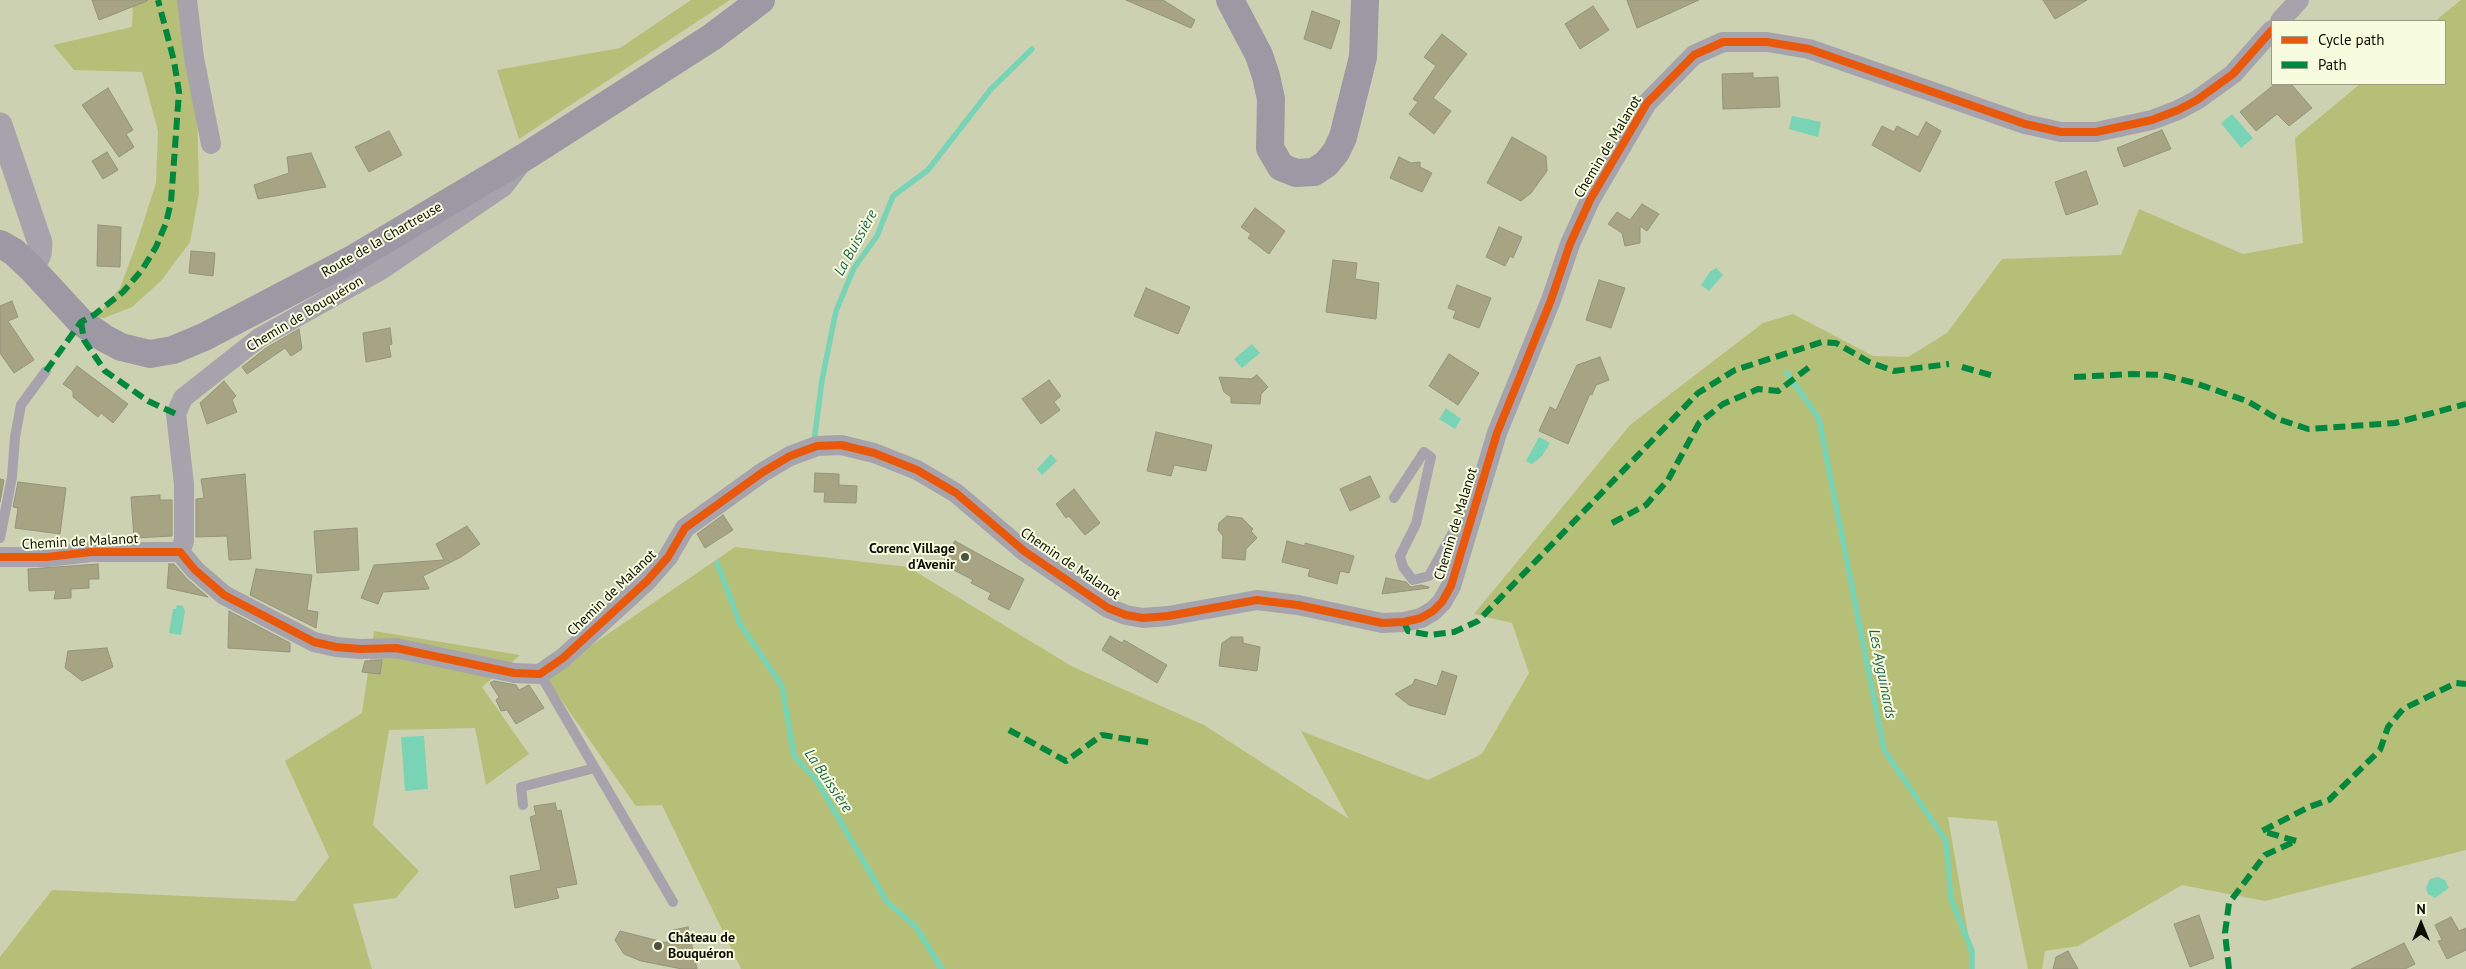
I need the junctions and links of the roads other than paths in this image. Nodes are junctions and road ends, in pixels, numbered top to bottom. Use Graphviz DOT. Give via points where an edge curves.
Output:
graph roads {
  1 [pos="187,0"];
  2 [pos="761,0"];
  3 [pos="1230,0"];
  4 [pos="1365,0"];
  5 [pos="2299,0"];
  6 [pos="2281,20"];
  7 [pos="2271,31"];
  8 [pos="0,125"];
  9 [pos="211,144"];
  10 [pos="528,155"];
  11 [pos="0,244"];
  12 [pos="32,269"];
  13 [pos="46,371"];
  14 [pos="1394,498"];
  15 [pos="1469,526"];
  16 [pos="0,538"];
  17 [pos="180,552"];
  18 [pos="1,557"];
  19 [pos="540,674"];
  20 [pos="595,768"];
  21 [pos="523,805"];
  22 [pos="673,902"];
  1 -- 9 [label="street" via="194,58"];
  2 -- 10 [label="main road, Route de la Chartreuse" via="704,42"];
  3 -- 4 [label="main road" via="1259,55 1266,76 1271,99 1270,148 1281,167 1296,173 1314,172 1326,164 1343,138 1363,58"];
  5 -- 6 [label="street"];
  7 -- 15 [label="street, Chemin de Malanot" via="2233,74 2178,110 2152,120 2096,132 2060,132 2025,124 1809,49 1767,42 1724,42 1694,55 1646,103 1590,200 1497,433"];
  8 -- 12 [label="street" via="40,243"];
  10 -- 12 [label="main road, Route de la Chartreuse" via="351,260 204,337 172,350 150,354 121,347 104,338 80,322"];
  10 -- 17 [label="street, Chemin de Bouquéron" via="503,187 381,270 259,338 183,398 176,414 184,484 184,541"];
  11 -- 12 [label="main road, Route de la Chartreuse"];
  13 -- 16 [label="lane" via="21,405"];
  14 -- 15 [label="lane" via="1424,452 1431,457 1416,524 1400,556 1403,567 1413,580 1429,576 1457,526"];
  15 -- 19 [label="street, Chemin de Malanot" via="1451,586 1442,602 1421,618 1382,623 1256,600 1143,618 1108,608 1024,551 956,494 917,470 841,444 817,446 790,456 763,472 685,528 647,581 563,658"];
  17 -- 18 [label="street, Chemin de Malanot"];
  17 -- 19 [label="street" via="195,570 224,594 314,642 360,649 396,648 514,673"];
  19 -- 20 [label="lane"];
  20 -- 21 [label="lane" via="521,787"];
  20 -- 22 [label="lane"];
}
